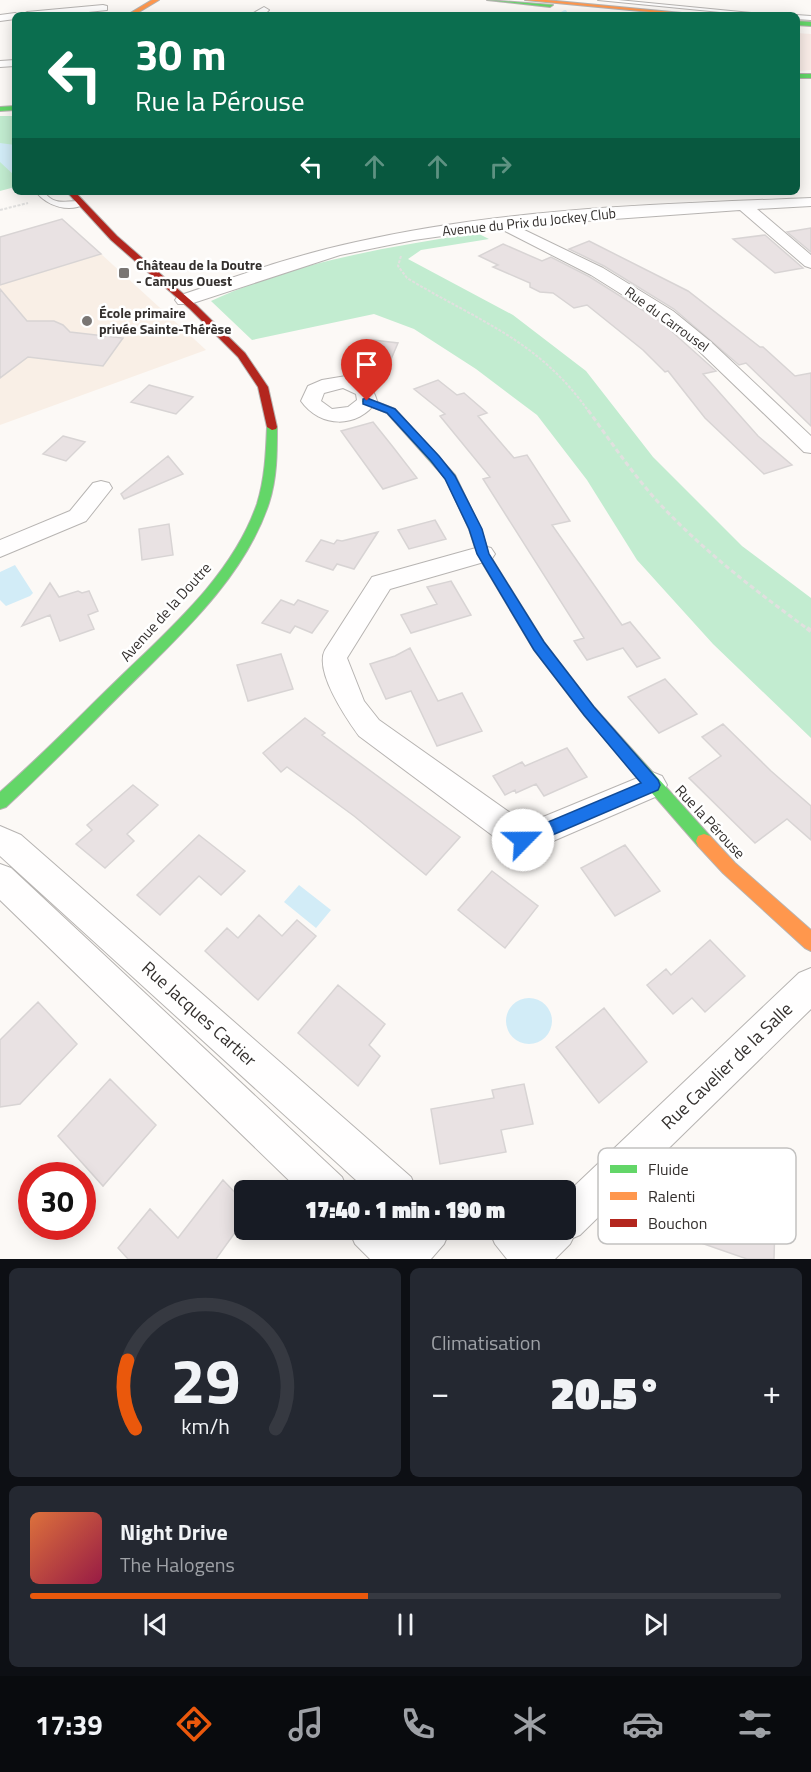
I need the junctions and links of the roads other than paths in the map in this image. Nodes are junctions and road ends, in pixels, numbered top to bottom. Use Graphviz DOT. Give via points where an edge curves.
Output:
graph roads {
  1 [pos="156,0"];
  2 [pos="490,0"];
  3 [pos="528,0"];
  4 [pos="571,0"];
  5 [pos="601,0"];
  6 [pos="104,9"];
  7 [pos="66,12"];
  8 [pos="135,12"];
  9 [pos="644,12"];
  10 [pos="647,12"];
  11 [pos="650,12"];
  12 [pos="735,12"];
  13 [pos="42,195"];
  14 [pos="74,195"];
  15 [pos="811,202"];
  16 [pos="81,204"];
  17 [pos="743,205"];
  18 [pos="500,222"];
  19 [pos="811,263"];
  20 [pos="184,300"];
  21 [pos="367,401"];
  22 [pos="811,447"];
  23 [pos="101,488"];
  24 [pos="0,549"];
  25 [pos="483,554"];
  26 [pos="652,785"];
  27 [pos="0,802"];
  28 [pos="0,840"];
  29 [pos="0,879"];
  30 [pos="811,942"];
  31 [pos="811,985"];
  32 [pos="642,1148"];
  33 [pos="316,1180"];
  34 [pos="385,1180"];
  35 [pos="598,1190"];
  36 [pos="576,1211"];
  37 [pos="379,1240"];
  38 [pos="420,1240"];
  39 [pos="399,1259"];
  40 [pos="409,1259"];
  1 -- 8 [label="main road"];
  2 -- 9 [label="main road"];
  3 -- 10 [label="main road"];
  4 -- 11 [label="main road"];
  5 -- 12 [label="lane"];
  6 -- 7 [label="street"];
  13 -- 16 [label="lane" via="56,205"];
  14 -- 16 [label="main road, Avenue de la Doutre"];
  15 -- 17 [label="street, Avenue du Prix du Jockey Club"];
  16 -- 20 [label="main road, Avenue de la Doutre"];
  17 -- 18 [label="street, Avenue du Prix du Jockey Club"];
  17 -- 19 [label="street"];
  18 -- 20 [label="street, Avenue du Prix du Jockey Club" via="327,254"];
  18 -- 22 [label="street, Rue du Carrousel" via="598,272 667,315 725,363"];
  20 -- 27 [label="main road, Avenue de la Doutre" via="234,346 265,390 272,420 273,452 259,513 232,562 205,598"];
  21 -- 25 [label="main road, Rue la Pérouse" via="391,411 451,478 476,529"];
  23 -- 24 [label="street" via="78,516"];
  25 -- 26 [label="main road, Rue la Pérouse" via="539,646"];
  25 -- 26 [label="street" via="381,583 334,657 359,717 523,840"];
  26 -- 30 [label="main road, Rue la Pérouse" via="729,868"];
  28 -- 34 [label="street, Rue Jacques Cartier"];
  29 -- 33 [label="street"];
  31 -- 32 [label="street, Rue Cavelier de la Salle"];
  35 -- 36 [label="street, Rue Cavelier de la Salle"];
  37 -- 39 [label="street"];
  38 -- 40 [label="street"];
}
